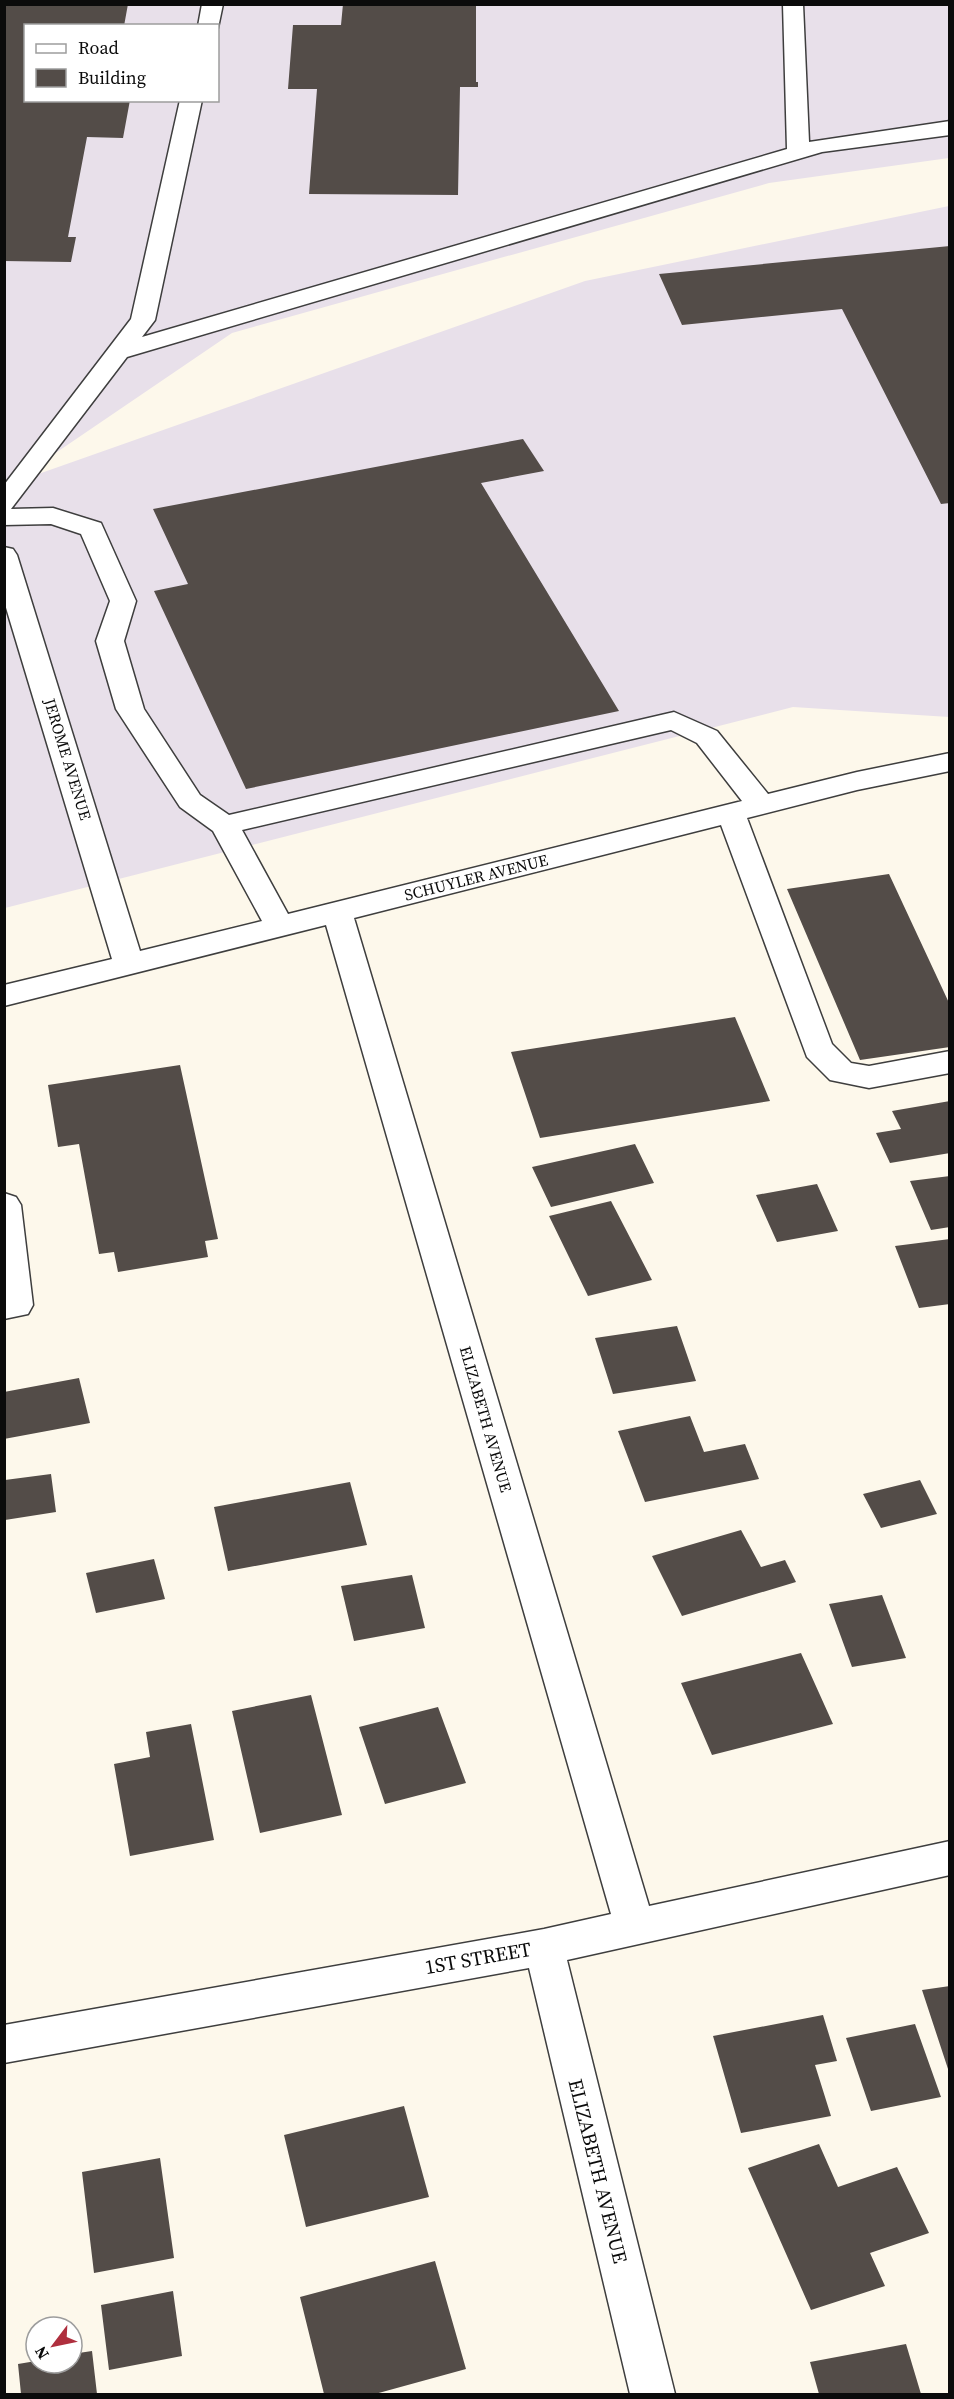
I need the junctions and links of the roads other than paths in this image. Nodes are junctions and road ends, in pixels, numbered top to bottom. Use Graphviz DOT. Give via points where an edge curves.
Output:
graph roads {
  1 [pos="213,4"];
  2 [pos="793,4"];
  3 [pos="208,24"];
  4 [pos="191,102"];
  5 [pos="950,128"];
  6 [pos="798,153"];
  7 [pos="118,352"];
  8 [pos="15,476"];
  9 [pos="4,503"];
  10 [pos="4,518"];
  11 [pos="4,555"];
  12 [pos="950,762"];
  13 [pos="761,805"];
  14 [pos="731,813"];
  15 [pos="224,825"];
  16 [pos="337,912"];
  17 [pos="280,927"];
  18 [pos="129,965"];
  19 [pos="4,996"];
  20 [pos="950,1062"];
  21 [pos="4,1205"];
  22 [pos="4,1306"];
  23 [pos="950,1858"];
  24 [pos="635,1927"];
  25 [pos="544,1947"];
  26 [pos="4,2044"];
  27 [pos="652,2394"];
  1 -- 3 [label="street"];
  2 -- 6 [label="street"];
  4 -- 7 [label="street" via="142,320"];
  5 -- 6 [label="street" via="820,146"];
  6 -- 7 [label="street"];
  7 -- 8 [label="street"];
  8 -- 9 [label="street"];
  10 -- 15 [label="street" via="53,516 92,529 123,601 110,641 130,709 190,801"];
  11 -- 18 [label="street, JEROME AVENUE"];
  12 -- 13 [label="street, SCHUYLER AVENUE"];
  13 -- 14 [label="street, SCHUYLER AVENUE"];
  13 -- 15 [label="street" via="707,737 674,721"];
  14 -- 16 [label="street, SCHUYLER AVENUE"];
  14 -- 20 [label="street" via="818,1049 841,1072 869,1077"];
  15 -- 17 [label="street"];
  16 -- 17 [label="street, SCHUYLER AVENUE"];
  16 -- 24 [label="street, ELIZABETH AVENUE"];
  17 -- 18 [label="street, SCHUYLER AVENUE"];
  18 -- 19 [label="street, SCHUYLER AVENUE"];
  21 -- 22 [label="street" via="16,1305"];
  23 -- 24 [label="street, 1ST STREET"];
  24 -- 25 [label="street, 1ST STREET"];
  25 -- 26 [label="street, 1ST STREET"];
  25 -- 27 [label="street, ELIZABETH AVENUE"];
}
